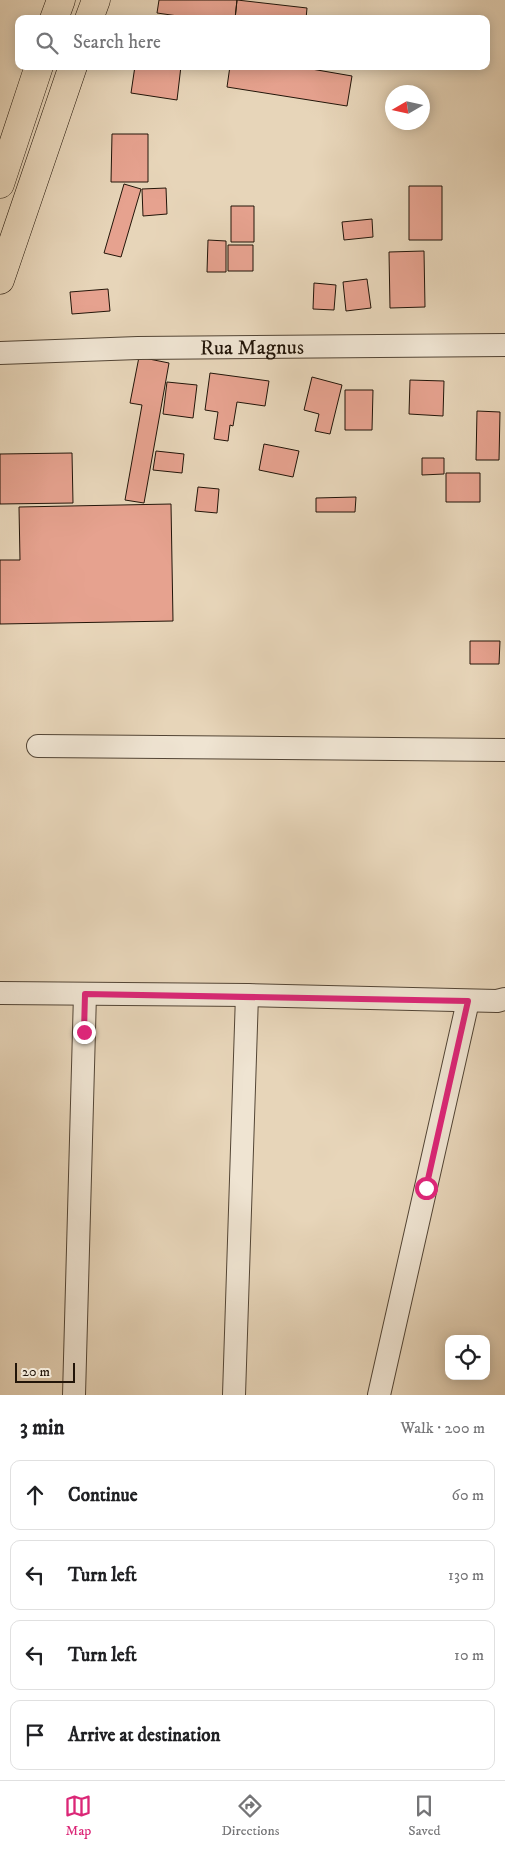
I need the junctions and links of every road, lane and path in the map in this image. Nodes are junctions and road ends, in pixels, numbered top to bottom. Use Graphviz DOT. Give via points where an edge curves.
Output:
graph roads {
  1 [pos="60,0"];
  2 [pos="96,0"];
  3 [pos="55,15"];
  4 [pos="90,15"];
  5 [pos="38,70"];
  6 [pos="72,70"];
  7 [pos="0,184"];
  8 [pos="0,280"];
  9 [pos="505,345"];
  10 [pos="0,353"];
  11 [pos="38,746"];
  12 [pos="505,750"];
  13 [pos="0,993"];
  14 [pos="85,994"];
  15 [pos="246,996"];
  16 [pos="505,999"];
  17 [pos="468,1001"];
  18 [pos="74,1395"];
  19 [pos="234,1395"];
  20 [pos="380,1395"];
  1 -- 3 [label="main road"];
  2 -- 4 [label="main road"];
  5 -- 7 [label="main road"];
  6 -- 8 [label="main road"];
  9 -- 10 [label="street, Rua Magnus" via="138,348"];
  11 -- 12 [label="street"];
  13 -- 14 [label="street"];
  14 -- 15 [label="street"];
  14 -- 18 [label="street"];
  15 -- 17 [label="street"];
  15 -- 19 [label="street"];
  16 -- 17 [label="street"];
  17 -- 20 [label="street"];
}
